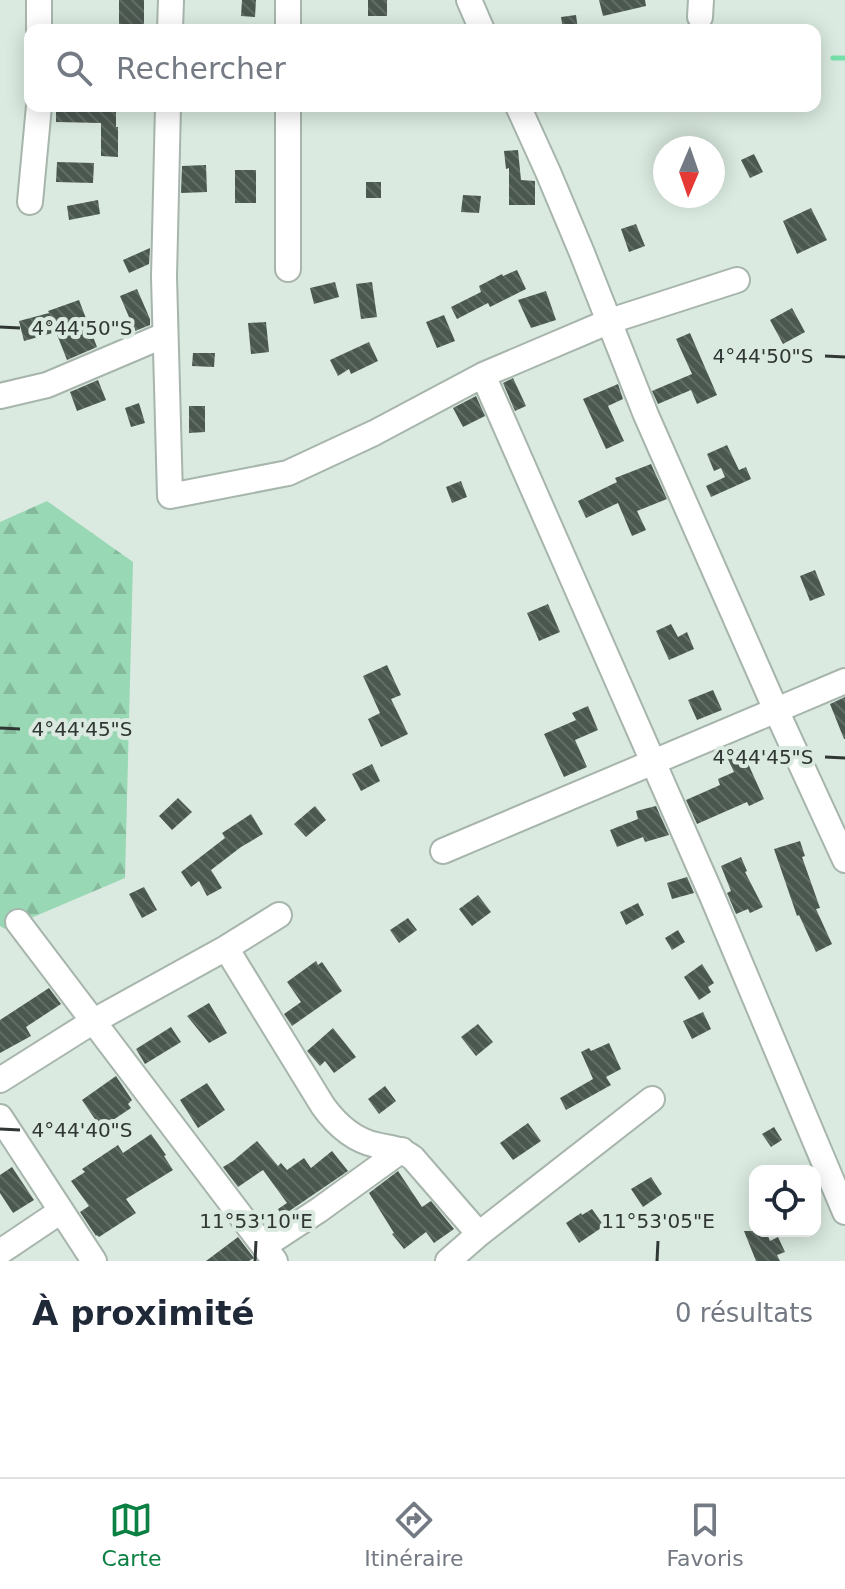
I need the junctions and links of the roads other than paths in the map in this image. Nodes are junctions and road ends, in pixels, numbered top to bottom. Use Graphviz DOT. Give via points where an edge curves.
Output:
graph roads {
  1 [pos="39,0"];
  2 [pos="171,0"];
  3 [pos="288,0"];
  4 [pos="469,0"];
  5 [pos="39,24"];
  6 [pos="170,24"];
  7 [pos="288,24"];
  8 [pos="479,24"];
  9 [pos="38,112"];
  10 [pos="168,112"];
  11 [pos="288,112"];
  12 [pos="521,112"];
  13 [pos="30,202"];
  14 [pos="288,269"];
  15 [pos="737,280"];
  16 [pos="610,321"];
  17 [pos="165,335"];
  18 [pos="483,375"];
  19 [pos="0,396"];
  20 [pos="845,681"];
  21 [pos="776,710"];
  22 [pos="653,761"];
  23 [pos="443,851"];
  24 [pos="845,860"];
  25 [pos="279,915"];
  26 [pos="18,922"];
  27 [pos="226,948"];
  28 [pos="92,1022"];
  29 [pos="0,1080"];
  30 [pos="652,1099"];
  31 [pos="0,1117"];
  32 [pos="402,1150"];
  33 [pos="61,1211"];
  34 [pos="845,1212"];
  35 [pos="479,1234"];
  36 [pos="0,1252"];
  37 [pos="270,1253"];
  38 [pos="94,1261"];
  39 [pos="448,1261"];
  1 -- 5 [label="street"];
  2 -- 6 [label="street"];
  3 -- 7 [label="street"];
  4 -- 8 [label="street"];
  9 -- 13 [label="street"];
  10 -- 17 [label="street"];
  11 -- 14 [label="street"];
  12 -- 16 [label="street"];
  15 -- 16 [label="street"];
  16 -- 18 [label="street"];
  16 -- 21 [label="street"];
  17 -- 18 [label="street" via="170,496 288,473"];
  17 -- 19 [label="street" via="47,385"];
  18 -- 22 [label="street"];
  20 -- 21 [label="street"];
  21 -- 22 [label="street"];
  21 -- 24 [label="street"];
  22 -- 23 [label="street"];
  22 -- 34 [label="street"];
  25 -- 27 [label="street"];
  26 -- 28 [label="street"];
  27 -- 28 [label="street"];
  27 -- 32 [label="street" via="335,1123 372,1145"];
  28 -- 29 [label="street"];
  28 -- 37 [label="street"];
  30 -- 35 [label="street"];
  31 -- 33 [label="street"];
  32 -- 35 [label="street"];
  32 -- 37 [label="street"];
  33 -- 36 [label="street"];
  33 -- 38 [label="street"];
  35 -- 39 [label="street"];
}
